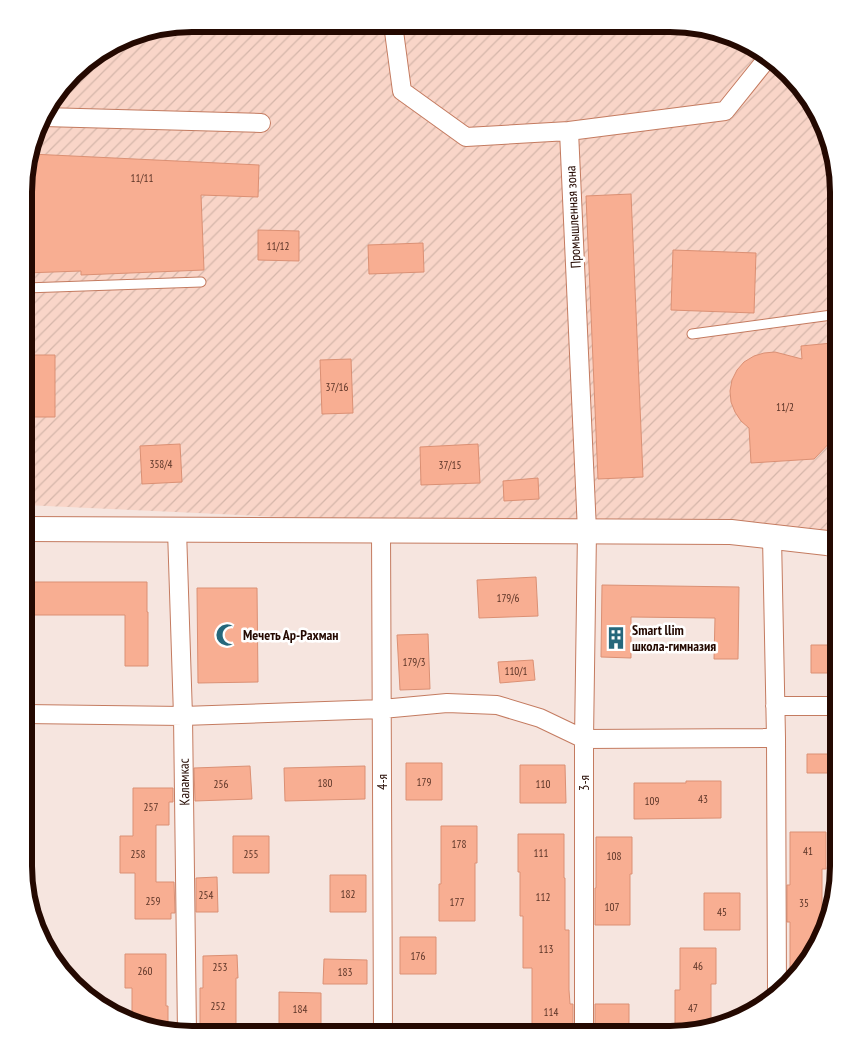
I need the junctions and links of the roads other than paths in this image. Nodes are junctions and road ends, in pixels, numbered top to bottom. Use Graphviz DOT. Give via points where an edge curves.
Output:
graph roads {
  1 [pos="395,32"];
  2 [pos="764,62"];
  3 [pos="52,117"];
  4 [pos="261,123"];
  5 [pos="569,131"];
  6 [pos="201,282"];
  7 [pos="32,288"];
  8 [pos="831,315"];
  9 [pos="692,334"];
  10 [pos="32,529"];
  11 [pos="177,530"];
  12 [pos="381,530"];
  13 [pos="587,531"];
  14 [pos="772,537"];
  15 [pos="830,544"];
  16 [pos="775,706"];
  17 [pos="830,706"];
  18 [pos="382,709"];
  19 [pos="32,714"];
  20 [pos="183,716"];
  21 [pos="776,738"];
  22 [pos="584,739"];
  23 [pos="777,985"];
  24 [pos="187,1025"];
  25 [pos="382,1025"];
  26 [pos="584,1025"];
  1 -- 5 [label="street" via="402,91 466,137"];
  2 -- 5 [label="street" via="725,111"];
  3 -- 4 [label="street"];
  5 -- 13 [label="street, Промышленная зона"];
  6 -- 7 [label="lane"];
  8 -- 9 [label="lane"];
  10 -- 11 [label="street"];
  11 -- 12 [label="street"];
  11 -- 20 [label="street, Каламкас"];
  12 -- 13 [label="street"];
  12 -- 18 [label="street, 4-я"];
  13 -- 14 [label="street" via="731,532"];
  13 -- 22 [label="street, 3-я"];
  14 -- 15 [label="street"];
  14 -- 16 [label="street"];
  16 -- 17 [label="street"];
  16 -- 21 [label="street"];
  18 -- 20 [label="street"];
  18 -- 22 [label="street" via="446,703 497,705 540,718"];
  18 -- 25 [label="street, 4-я"];
  19 -- 20 [label="street"];
  20 -- 24 [label="street, Каламкас"];
  21 -- 22 [label="street"];
  21 -- 23 [label="street"];
  22 -- 26 [label="street, 3-я"];
}
